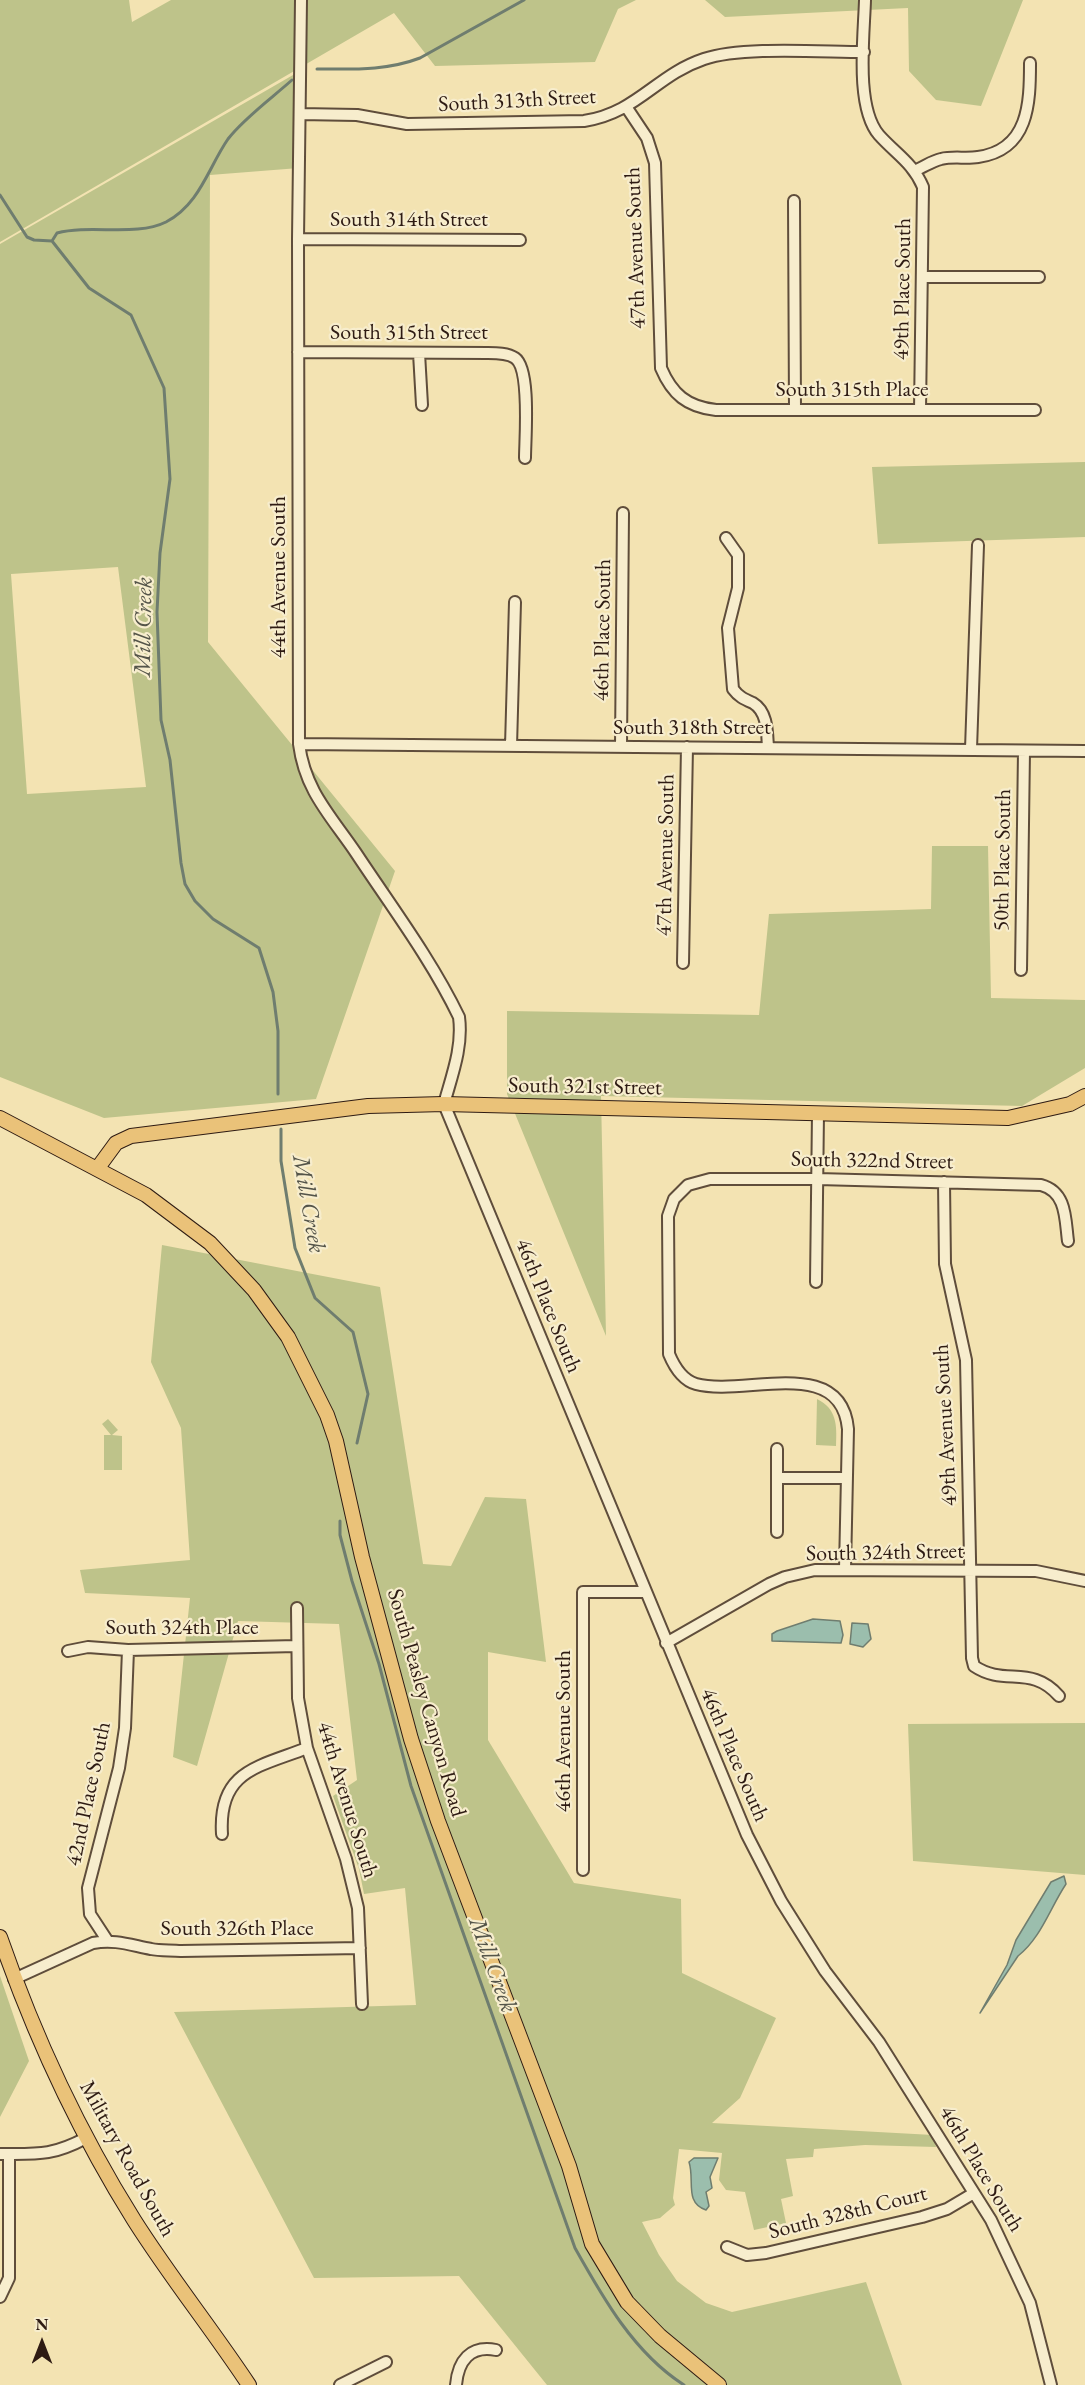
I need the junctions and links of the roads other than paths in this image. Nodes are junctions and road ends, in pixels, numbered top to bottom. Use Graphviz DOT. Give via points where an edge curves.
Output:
graph roads {
  1 [pos="301,0"];
  2 [pos="866,0"];
  3 [pos="864,52"];
  4 [pos="1030,63"];
  5 [pos="627,108"];
  6 [pos="300,114"];
  7 [pos="916,170"];
  8 [pos="794,201"];
  9 [pos="298,239"];
  10 [pos="520,240"];
  11 [pos="923,277"];
  12 [pos="1039,277"];
  13 [pos="298,352"];
  14 [pos="419,353"];
  15 [pos="673,392"];
  16 [pos="422,405"];
  17 [pos="795,410"];
  18 [pos="920,410"];
  19 [pos="1035,410"];
  20 [pos="525,458"];
  21 [pos="623,513"];
  22 [pos="726,538"];
  23 [pos="978,545"];
  24 [pos="515,602"];
  25 [pos="299,744"];
  26 [pos="511,746"];
  27 [pos="621,747"];
  28 [pos="687,747"];
  29 [pos="768,748"];
  30 [pos="971,749"];
  31 [pos="1024,751"];
  32 [pos="1085,751"];
  33 [pos="683,963"];
  34 [pos="1021,970"];
  35 [pos="1085,1096"];
  36 [pos="444,1104"];
  37 [pos="818,1113"];
  38 [pos="0,1118"];
  39 [pos="97,1168"];
  40 [pos="818,1179"];
  41 [pos="944,1182"];
  42 [pos="1068,1241"];
  43 [pos="816,1282"];
  44 [pos="777,1449"];
  45 [pos="777,1478"];
  46 [pos="847,1478"];
  47 [pos="777,1532"];
  48 [pos="845,1569"];
  49 [pos="971,1570"];
  50 [pos="1085,1581"];
  51 [pos="645,1592"];
  52 [pos="297,1608"];
  53 [pos="666,1643"];
  54 [pos="296,1646"];
  55 [pos="128,1650"];
  56 [pos="68,1651"];
  57 [pos="1059,1696"];
  58 [pos="307,1748"];
  59 [pos="222,1834"];
  60 [pos="583,1870"];
  61 [pos="0,1937"];
  62 [pos="107,1940"];
  63 [pos="360,1948"];
  64 [pos="14,1978"];
  65 [pos="362,2004"];
  66 [pos="86,2138"];
  67 [pos="5,2154"];
  68 [pos="974,2193"];
  69 [pos="727,2247"];
  70 [pos="0,2297"];
  71 [pos="496,2350"];
  72 [pos="386,2362"];
  73 [pos="249,2385"];
  74 [pos="340,2385"];
  75 [pos="456,2385"];
  76 [pos="719,2385"];
  77 [pos="1051,2385"];
  1 -- 6 [label="street, 44th Avenue South"];
  2 -- 3 [label="street"];
  3 -- 5 [label="street, South 313th Street" via="742,53 704,58 670,76"];
  3 -- 7 [label="street" via="869,118 878,134"];
  4 -- 7 [label="street" via="1029,111 1009,141 986,155 940,159"];
  5 -- 6 [label="street, South 313th Street" via="596,119 561,122 407,124 357,115"];
  5 -- 15 [label="street, 47th Avenue South" via="647,138 655,163 658,349 660,368"];
  6 -- 9 [label="street, 44th Avenue South"];
  7 -- 11 [label="street, 49th Place South" via="922,188"];
  8 -- 17 [label="street"];
  9 -- 10 [label="street, South 314th Street"];
  9 -- 13 [label="street, 44th Avenue South"];
  11 -- 12 [label="street"];
  11 -- 18 [label="street, 49th Place South"];
  13 -- 14 [label="street, South 315th Street"];
  13 -- 25 [label="street, 44th Avenue South"];
  14 -- 16 [label="street"];
  14 -- 20 [label="street, South 315th Street" via="507,354 517,359 524,380"];
  15 -- 17 [label="street, South 315th Place" via="701,408"];
  17 -- 18 [label="street, South 315th Place"];
  18 -- 19 [label="street, South 315th Place"];
  21 -- 27 [label="street, 46th Place South"];
  22 -- 29 [label="street" via="738,555 738,588 728,628 733,689 764,715"];
  23 -- 30 [label="street"];
  24 -- 26 [label="street"];
  25 -- 26 [label="street, South 318th Street"];
  25 -- 36 [label="street, 44th Avenue South" via="302,767 311,788 424,956 459,1017 458,1056"];
  26 -- 27 [label="street, South 318th Street"];
  27 -- 28 [label="street, South 318th Street"];
  28 -- 29 [label="street, South 318th Street"];
  28 -- 33 [label="street, 47th Avenue South"];
  29 -- 30 [label="street, South 318th Street"];
  30 -- 31 [label="street, South 318th Street"];
  31 -- 32 [label="street, South 318th Street"];
  31 -- 34 [label="street, 50th Place South"];
  35 -- 37 [label="main road, South 321st Street" via="1070,1104 1008,1118"];
  36 -- 37 [label="main road, South 321st Street"];
  36 -- 39 [label="main road, South 321st Street" via="368,1106 131,1136 116,1143"];
  36 -- 51 [label="street, 46th Place South"];
  37 -- 40 [label="street"];
  38 -- 39 [label="main road, South Peasley Canyon Road"];
  39 -- 76 [label="main road, South Peasley Canyon Road" via="146,1195 210,1242 254,1290 288,1337 336,1441 362,1557 411,1739 438,1821 569,2166 592,2244 627,2302 660,2336"];
  40 -- 41 [label="street, South 322nd Street"];
  40 -- 43 [label="street"];
  40 -- 46 [label="street, South 322nd Street" via="710,1179 678,1192 670,1208 668,1228 669,1354 679,1372 696,1384 801,1384 833,1394 847,1415"];
  41 -- 42 [label="street, South 322nd Street" via="1041,1185 1057,1192 1062,1200"];
  41 -- 49 [label="street, 49th Avenue South" via="945,1264 966,1360"];
  44 -- 45 [label="street"];
  45 -- 46 [label="street"];
  45 -- 47 [label="street"];
  46 -- 48 [label="street"];
  48 -- 49 [label="street, South 324th Street"];
  48 -- 53 [label="street, South 324th Street" via="785,1576"];
  49 -- 50 [label="street, South 324th Street" via="1036,1571"];
  49 -- 57 [label="street, 49th Avenue South" via="974,1666 998,1676 1036,1678"];
  51 -- 53 [label="street, 46th Place South"];
  51 -- 60 [label="street, 46th Avenue South" via="583,1592"];
  52 -- 54 [label="street, 44th Avenue South"];
  53 -- 68 [label="street, 46th Place South" via="746,1833 781,1901 825,1971 890,2059"];
  54 -- 55 [label="street, South 324th Place"];
  54 -- 58 [label="street, 44th Avenue South" via="298,1698"];
  55 -- 56 [label="street, South 324th Place" via="88,1647"];
  55 -- 62 [label="street, 42nd Place South" via="119,1768 88,1888 90,1914"];
  58 -- 59 [label="street" via="244,1772 235,1780"];
  58 -- 63 [label="street, 44th Avenue South" via="346,1859 358,1908"];
  61 -- 64 [label="main road, Military Road South"];
  62 -- 63 [label="street, South 326th Place" via="181,1951"];
  62 -- 64 [label="street, South 326th Place"];
  63 -- 65 [label="street, 44th Avenue South"];
  64 -- 66 [label="main road, Military Road South"];
  66 -- 67 [label="street" via="61,2151"];
  66 -- 73 [label="main road, Military Road South" via="134,2221"];
  67 -- 70 [label="street" via="9,2278"];
  68 -- 69 [label="street, South 328th Court" via="947,2209 922,2217 760,2255"];
  68 -- 77 [label="street, 46th Place South" via="1030,2302"];
  71 -- 75 [label="street" via="480,2349 469,2354 459,2367"];
  72 -- 74 [label="street"];
}
